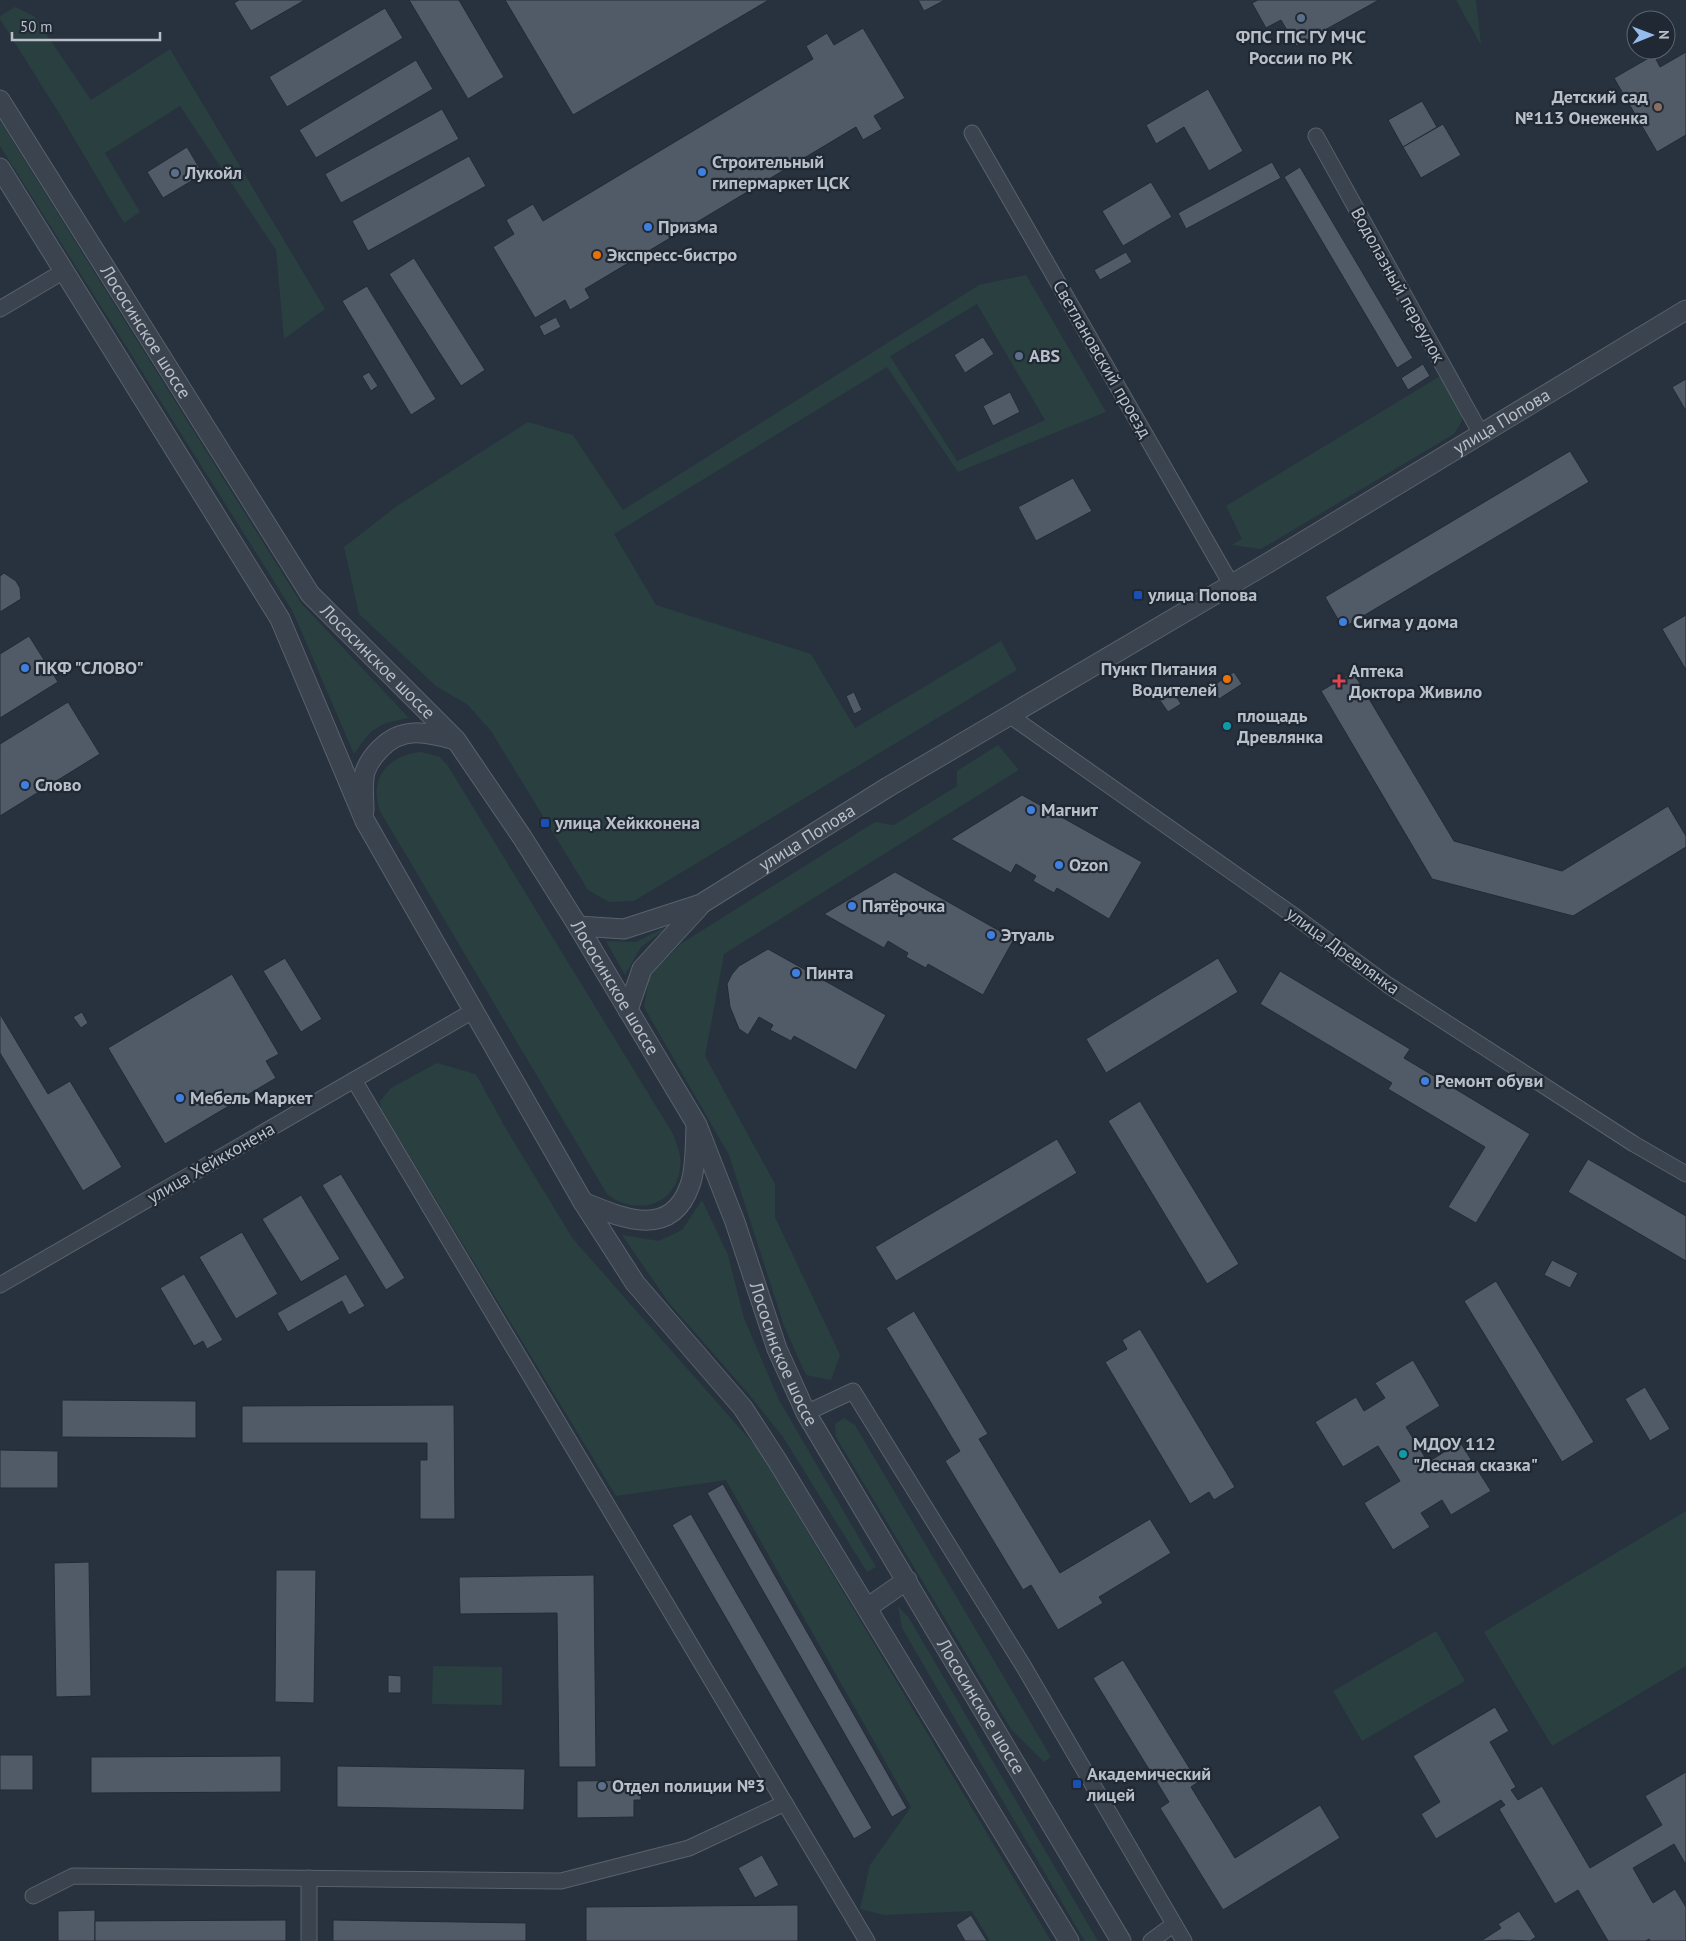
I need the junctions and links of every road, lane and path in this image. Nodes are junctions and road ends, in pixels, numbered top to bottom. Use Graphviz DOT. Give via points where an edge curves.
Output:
graph roads {
  1 [pos="0,100"];
  2 [pos="972,133"];
  3 [pos="1316,136"];
  4 [pos="0,168"];
  5 [pos="64,271"];
  6 [pos="0,309"];
  7 [pos="1686,310"];
  8 [pos="1481,434"];
  9 [pos="1231,584"];
  10 [pos="1009,715"];
  11 [pos="456,740"];
  12 [pos="365,821"];
  13 [pos="701,904"];
  14 [pos="578,926"];
  15 [pos="628,1010"];
  16 [pos="473,1011"];
  17 [pos="354,1080"];
  18 [pos="697,1125"];
  19 [pos="1686,1174"];
  20 [pos="583,1202"];
  21 [pos="0,1285"];
  22 [pos="806,1413"];
  23 [pos="907,1580"];
  24 [pos="867,1608"];
  25 [pos="785,1803"];
  26 [pos="309,1878"];
  27 [pos="33,1896"];
  28 [pos="1174,1924"];
  29 [pos="309,1941"];
  30 [pos="867,1941"];
  31 [pos="1069,1941"];
  32 [pos="1121,1941"];
  33 [pos="1151,1941"];
  34 [pos="1184,1941"];
  1 -- 11 [label="street, Лососинское шоссе" via="310,594"];
  2 -- 9 [label="street, Светлановский проезд"];
  3 -- 8 [label="street, Водолазный переулок"];
  4 -- 5 [label="street"];
  5 -- 6 [label="street"];
  5 -- 12 [label="street" via="280,619"];
  7 -- 8 [label="street, улица Попова"];
  8 -- 9 [label="street, улица Попова"];
  9 -- 10 [label="street, улица Попова"];
  10 -- 13 [label="street, улица Попова"];
  10 -- 19 [label="street, улица Древлянка" via="1293,914 1388,985 1634,1144"];
  11 -- 12 [label="street" via="420,732 393,737 384,744 368,764 365,774"];
  11 -- 14 [label="street, Лососинское шоссе"];
  12 -- 16 [label="street"];
  13 -- 14 [label="street, улица Попова" via="624,929"];
  13 -- 15 [label="street, улица Попова" via="642,969"];
  14 -- 15 [label="street, Лососинское шоссе"];
  15 -- 18 [label="street, Лососинское шоссе"];
  16 -- 17 [label="street, улица Хейкконена"];
  16 -- 20 [label="street"];
  17 -- 21 [label="street, улица Хейкконена"];
  17 -- 25 [label="street"];
  18 -- 20 [label="street" via="691,1184 681,1205 662,1219 637,1220 614,1215"];
  18 -- 22 [label="street, Лососинское шоссе" via="736,1222 777,1349"];
  20 -- 24 [label="street" via="635,1283 743,1408"];
  22 -- 23 [label="street, Лососинское шоссе"];
  22 -- 28 [label="street" via="853,1391 1024,1667"];
  23 -- 24 [label="street"];
  23 -- 32 [label="street, Лососинское шоссе"];
  24 -- 31 [label="street"];
  25 -- 26 [label="street" via="689,1848 561,1881"];
  25 -- 30 [label="street"];
  26 -- 27 [label="street" via="73,1876"];
  26 -- 29 [label="street"];
  28 -- 33 [label="street"];
  28 -- 34 [label="street"];
}
